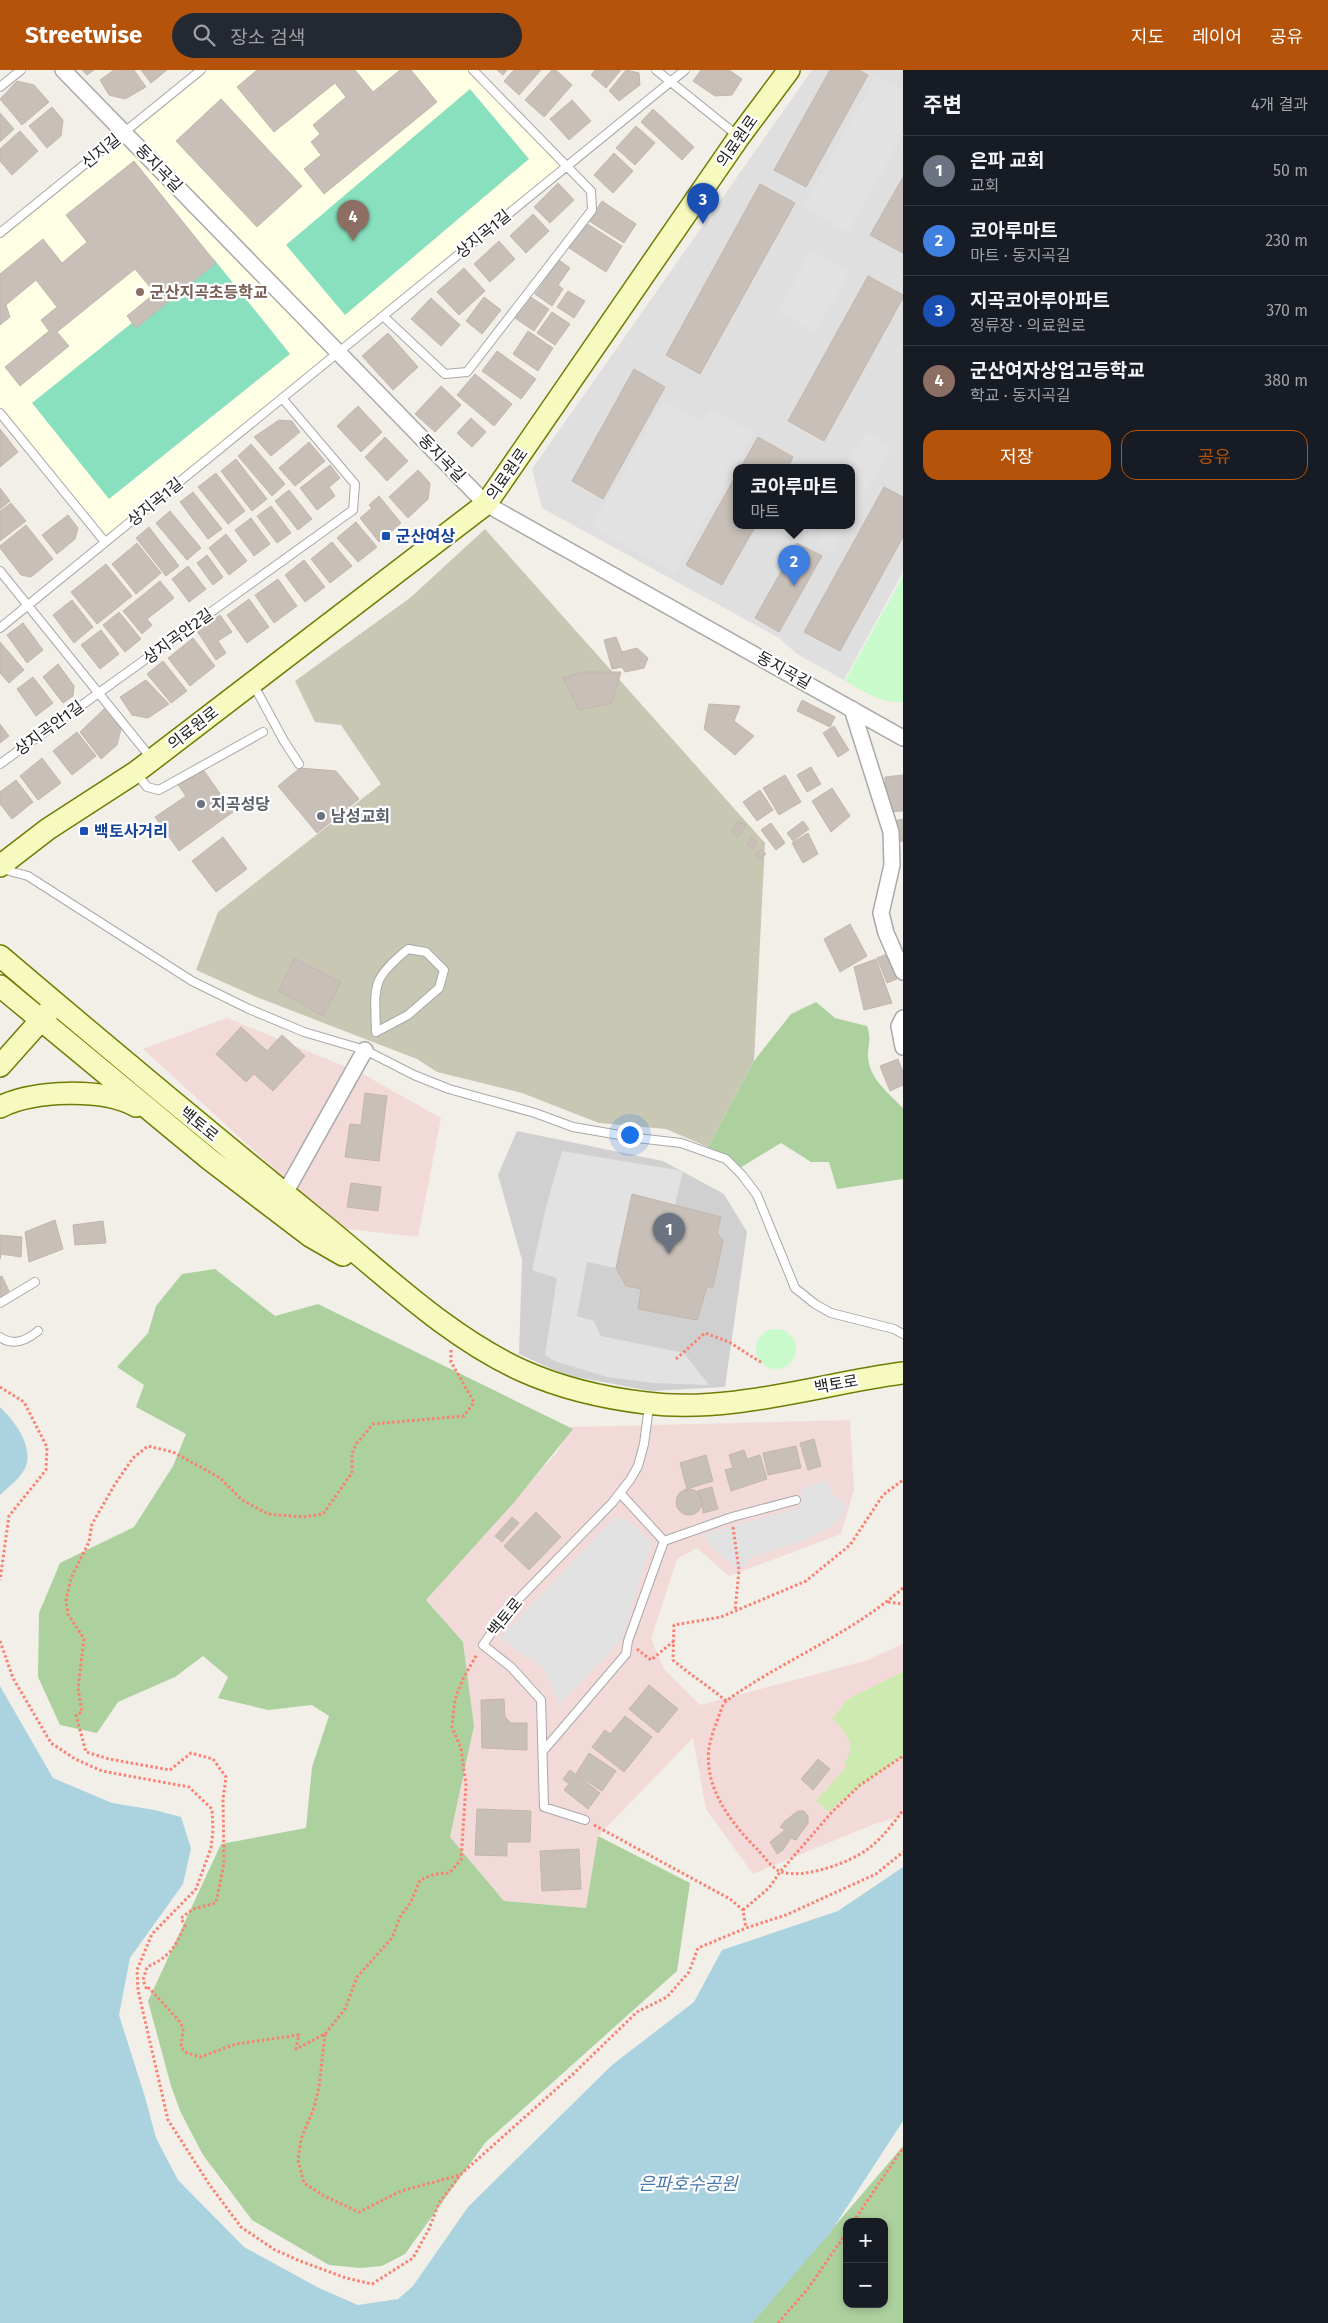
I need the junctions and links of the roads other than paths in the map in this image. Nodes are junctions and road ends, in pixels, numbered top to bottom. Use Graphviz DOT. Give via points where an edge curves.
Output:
graph roads {
  1 [pos="21,70"];
  2 [pos="63,70"];
  3 [pos="201,70"];
  4 [pos="473,70"];
  5 [pos="656,70"];
  6 [pos="685,70"];
  7 [pos="789,70"];
  8 [pos="671,82"];
  9 [pos="0,87"];
  10 [pos="124,132"];
  11 [pos="739,137"];
  12 [pos="567,166"];
  13 [pos="0,232"];
  14 [pos="383,316"];
  15 [pos="339,352"];
  16 [pos="282,398"];
  17 [pos="0,412"];
  18 [pos="486,504"];
  19 [pos="105,542"];
  20 [pos="0,571"];
  21 [pos="28,605"];
  22 [pos="0,628"];
  23 [pos="253,684"];
  24 [pos="98,693"];
  25 [pos="852,709"];
  26 [pos="263,732"];
  27 [pos="903,738"];
  28 [pos="152,760"];
  29 [pos="0,764"];
  30 [pos="299,764"];
  31 [pos="136,772"];
  32 [pos="0,867"];
  33 [pos="0,956"];
  34 [pos="903,972"];
  35 [pos="0,986"];
  36 [pos="56,1004"];
  37 [pos="903,1018"];
  38 [pos="40,1021"];
  39 [pos="376,1032"];
  40 [pos="903,1047"];
  41 [pos="365,1050"];
  42 [pos="0,1066"];
  43 [pos="0,1107"];
  44 [pos="162,1121"];
  45 [pos="280,1202"];
  46 [pos="35,1282"];
  47 [pos="0,1302"];
  48 [pos="38,1331"];
  49 [pos="903,1334"];
  50 [pos="0,1337"];
  51 [pos="903,1373"];
  52 [pos="649,1404"];
  53 [pos="620,1493"];
  54 [pos="796,1500"];
  55 [pos="664,1541"];
  56 [pos="544,1750"];
  57 [pos="585,1820"];
  1 -- 9 [label="lane"];
  2 -- 10 [label="street, 동지곡길"];
  3 -- 10 [label="lane, 신지길"];
  4 -- 12 [label="lane"];
  5 -- 8 [label="lane"];
  6 -- 8 [label="lane, 상지곡1길"];
  7 -- 11 [label="street, 의료원로"];
  8 -- 11 [label="lane"];
  8 -- 12 [label="lane, 상지곡1길"];
  10 -- 13 [label="lane, 신지길"];
  10 -- 15 [label="street, 동지곡길"];
  11 -- 18 [label="street, 의료원로"];
  12 -- 14 [label="lane, 상지곡1길"];
  12 -- 14 [label="lane" via="591,191 592,210 467,372 445,374"];
  14 -- 15 [label="lane, 상지곡1길"];
  15 -- 16 [label="lane, 상지곡1길"];
  15 -- 18 [label="street, 동지곡길"];
  16 -- 19 [label="lane, 상지곡1길"];
  16 -- 24 [label="lane, 상지곡안2길" via="355,484 353,510"];
  17 -- 19 [label="lane"];
  18 -- 23 [label="street, 의료원로"];
  18 -- 25 [label="street, 동지곡길"];
  19 -- 21 [label="lane, 상지곡1길"];
  20 -- 21 [label="lane"];
  21 -- 22 [label="lane"];
  21 -- 24 [label="lane"];
  23 -- 28 [label="street, 의료원로"];
  23 -- 30 [label="lane"];
  24 -- 28 [label="lane"];
  24 -- 29 [label="lane, 상지곡안1길"];
  25 -- 27 [label="street, 동지곡길"];
  25 -- 34 [label="street" via="891,832 892,865 880,913"];
  26 -- 31 [label="lane" via="159,790 146,787"];
  28 -- 31 [label="street, 의료원로"];
  31 -- 32 [label="street, 의료원로" via="48,829"];
  32 -- 41 [label="lane" via="28,876 192,981 304,1032"];
  33 -- 36 [label="street, 백토로"];
  35 -- 38 [label="street, 백토로"];
  36 -- 38 [label="street"];
  36 -- 45 [label="street, 백토로" via="158,1090"];
  37 -- 40 [label="street" via="899,1026"];
  38 -- 42 [label="street"];
  38 -- 44 [label="street, 백토로"];
  39 -- 39 [label="lane" via="408,1015 439,988 444,970 426,952 408,949 386,967 376,986"];
  41 -- 45 [label="street"];
  41 -- 49 [label="lane" via="449,1089 573,1127 681,1142 726,1159 757,1195 795,1288 831,1313"];
  43 -- 44 [label="street" via="52,1095 110,1096"];
  44 -- 45 [label="street, 백토로"];
  45 -- 52 [label="street, 백토로" via="493,1356 545,1380 583,1392"];
  46 -- 47 [label="lane"];
  48 -- 50 [label="lane" via="19,1342 6,1342"];
  51 -- 52 [label="street, 백토로" via="736,1402"];
  52 -- 53 [label="lane, 백토로" via="638,1466"];
  53 -- 55 [label="lane"];
  53 -- 56 [label="lane, 백토로" via="505,1613 483,1645 511,1667 541,1700"];
  54 -- 55 [label="lane"];
  55 -- 56 [label="lane" via="626,1654"];
  56 -- 57 [label="lane, 백토로" via="544,1807"];
}
